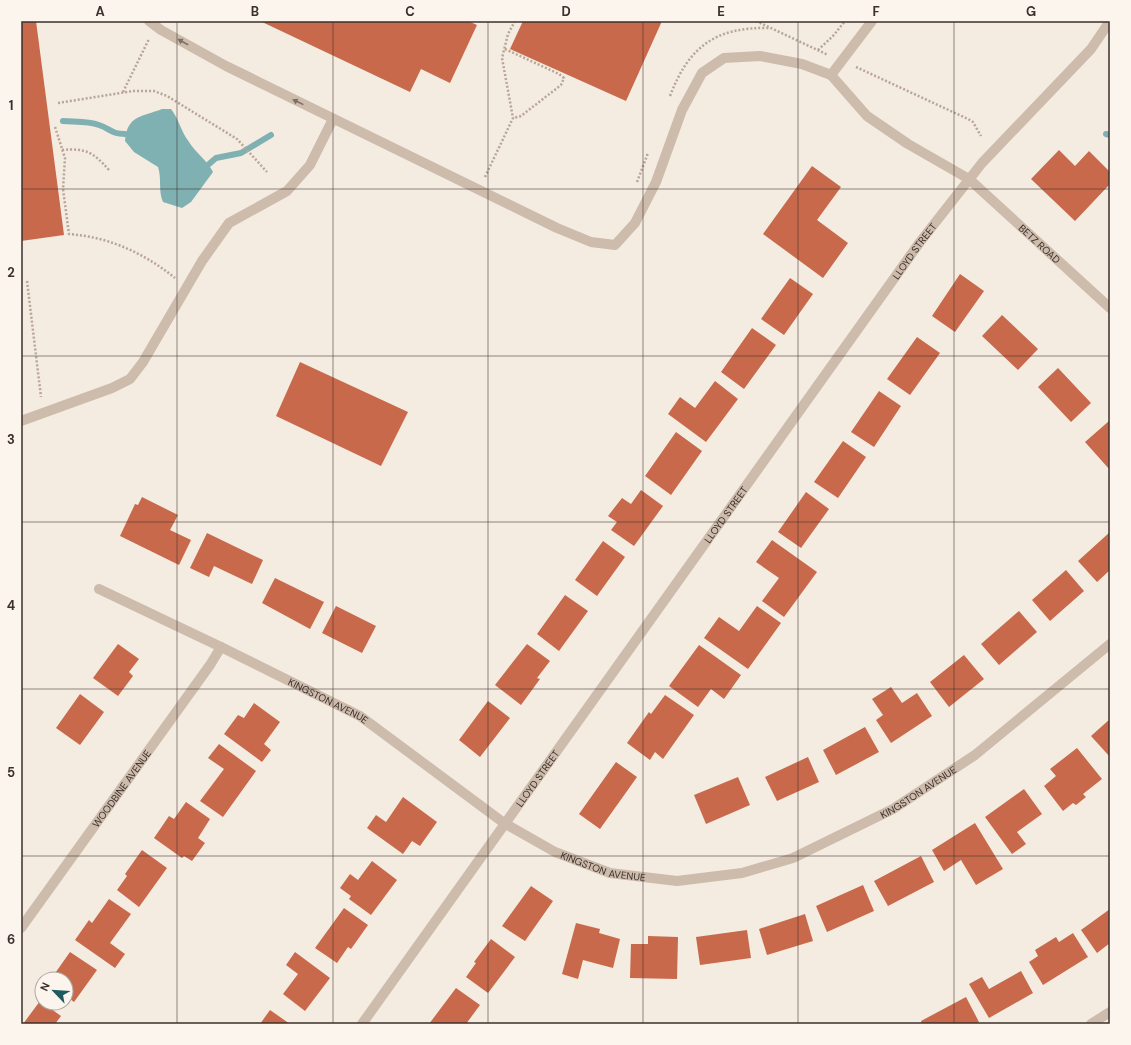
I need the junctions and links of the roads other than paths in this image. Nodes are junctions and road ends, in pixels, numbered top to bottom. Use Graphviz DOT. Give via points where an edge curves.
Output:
graph roads {
  1 [pos="872,21"];
  2 [pos="1110,21"];
  3 [pos="152,23"];
  4 [pos="831,75"];
  5 [pos="333,119"];
  6 [pos="969,179"];
  7 [pos="1110,308"];
  8 [pos="21,421"];
  9 [pos="99,589"];
  10 [pos="1110,644"];
  11 [pos="221,647"];
  12 [pos="504,823"];
  13 [pos="21,928"];
  14 [pos="1110,1012"];
  15 [pos="362,1024"];
  16 [pos="1091,1024"];
  1 -- 4 [label="street"];
  2 -- 6 [label="street, LLOYD STREET" via="1091,49"];
  5 -- 3 [label="street, one-way" via="226,66"];
  4 -- 5 [label="street" via="802,64 760,56 724,58 702,72 682,110 656,182 635,223 615,245 591,242 557,228"];
  4 -- 6 [label="street, BETZ ROAD" via="867,116 908,144"];
  5 -- 8 [label="street" via="310,166 287,191 229,224 202,261 143,362 130,379"];
  6 -- 7 [label="street, BETZ ROAD"];
  6 -- 12 [label="street, LLOYD STREET" via="920,242"];
  9 -- 11 [label="street, KINGSTON AVENUE"];
  10 -- 12 [label="street, KINGSTON AVENUE" via="975,755 893,809 792,858 742,873 677,881 610,874 555,852"];
  11 -- 12 [label="street, KINGSTON AVENUE" via="360,716"];
  11 -- 13 [label="street, WOODBINE AVENUE"];
  12 -- 15 [label="street, LLOYD STREET"];
  14 -- 16 [label="street"];
}
